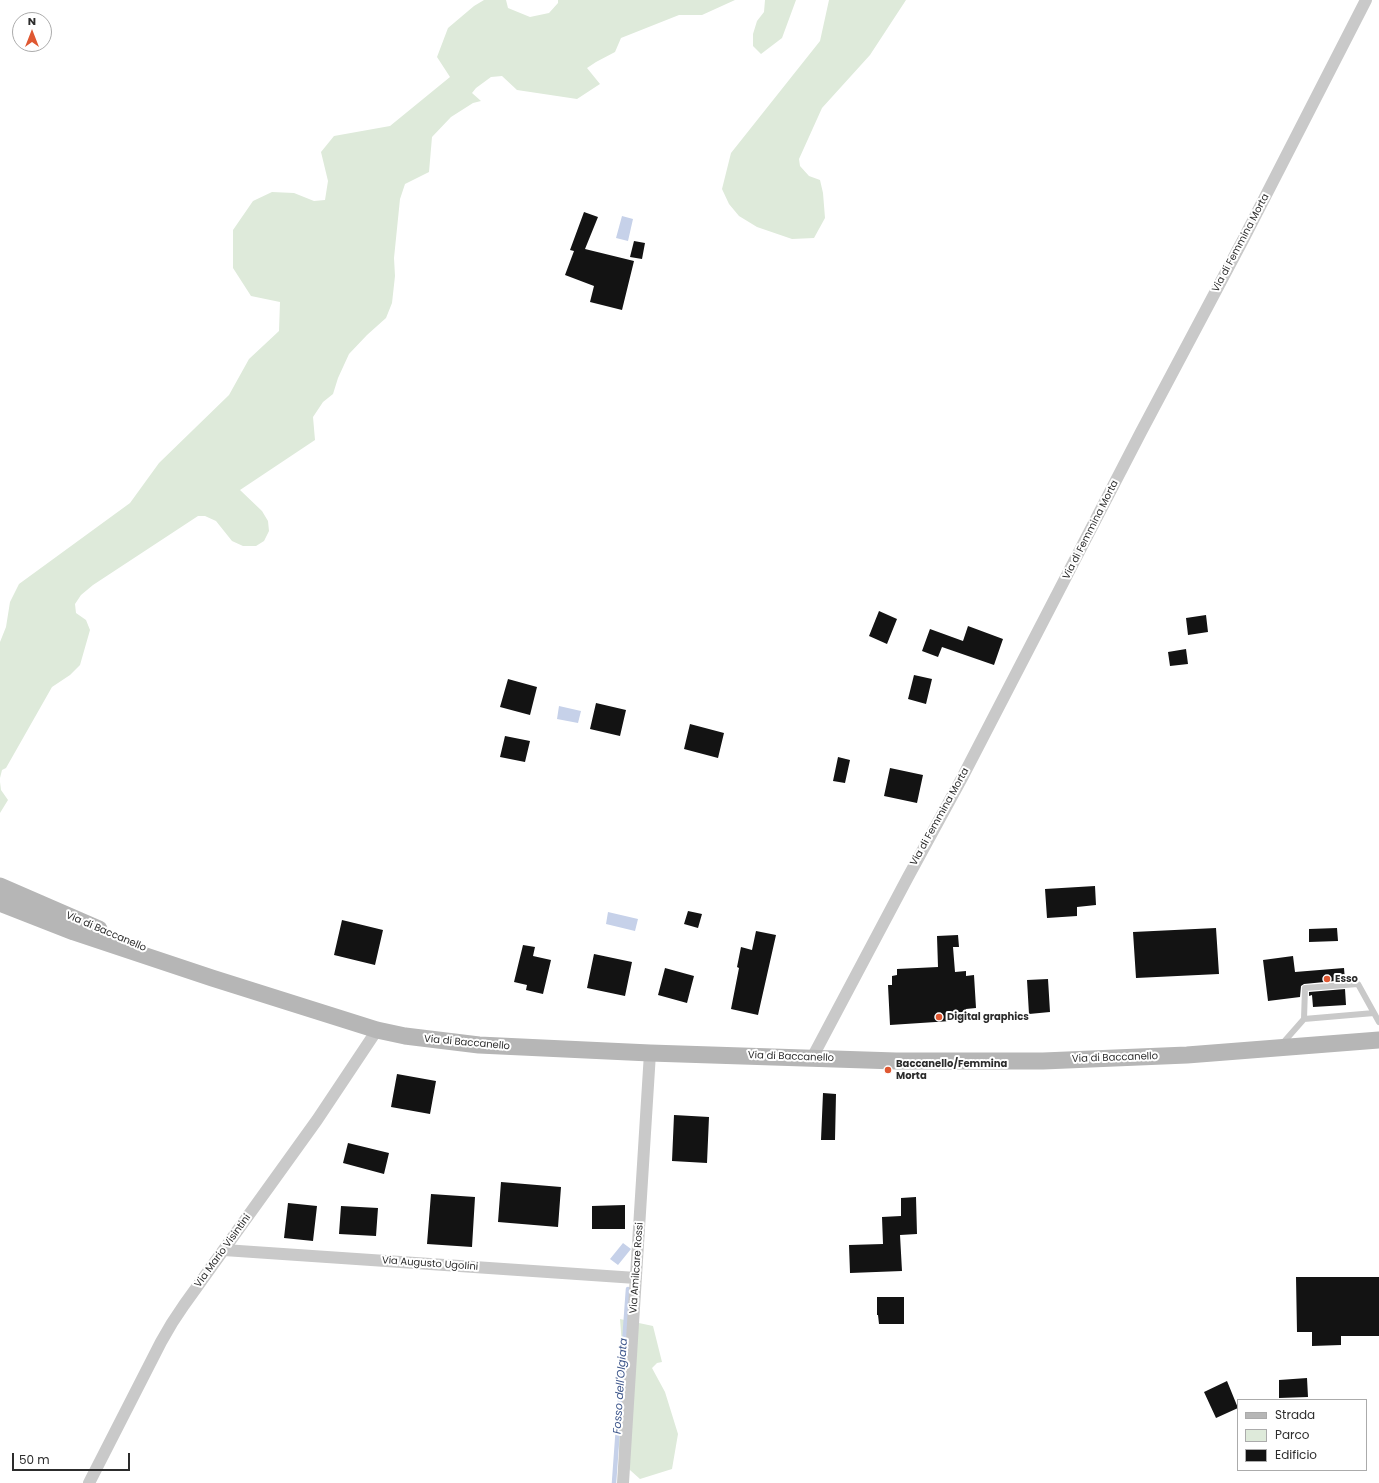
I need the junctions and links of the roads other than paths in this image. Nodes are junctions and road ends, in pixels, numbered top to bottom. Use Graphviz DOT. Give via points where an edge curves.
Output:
graph roads {
  1 [pos="1366,0"];
  2 [pos="0,886"];
  3 [pos="0,903"];
  4 [pos="212,978"];
  5 [pos="1374,1013"];
  6 [pos="1304,1019"];
  7 [pos="1379,1022"];
  8 [pos="377,1030"];
  9 [pos="1379,1040"];
  10 [pos="1279,1048"];
  11 [pos="650,1053"];
  12 [pos="812,1058"];
  13 [pos="224,1250"];
  14 [pos="636,1278"];
  15 [pos="89,1483"];
  16 [pos="623,1483"];
  1 -- 12 [label="street, Via di Femmina Morta" via="962,778"];
  2 -- 4 [label="street, Via di Baccanello"];
  3 -- 4 [label="street, Via di Baccanello" via="74,932"];
  4 -- 8 [label="street, Via di Baccanello"];
  5 -- 6 [label="lane"];
  5 -- 6 [label="lane" via="1358,984 1305,988"];
  5 -- 7 [label="lane"];
  6 -- 10 [label="lane"];
  8 -- 11 [label="street, Via di Baccanello" via="479,1045"];
  8 -- 13 [label="street, Via Mario Visintini" via="317,1120"];
  9 -- 10 [label="street, Via di Baccanello"];
  10 -- 12 [label="street, Via di Baccanello" via="1043,1061"];
  11 -- 12 [label="street, Via di Baccanello"];
  11 -- 14 [label="street, Via Amilcare Rossi"];
  13 -- 14 [label="street, Via Augusto Ugolini"];
  13 -- 15 [label="street, Via Mario Visintini" via="184,1304 161,1342"];
  14 -- 16 [label="street, Via Amilcare Rossi"];
}
